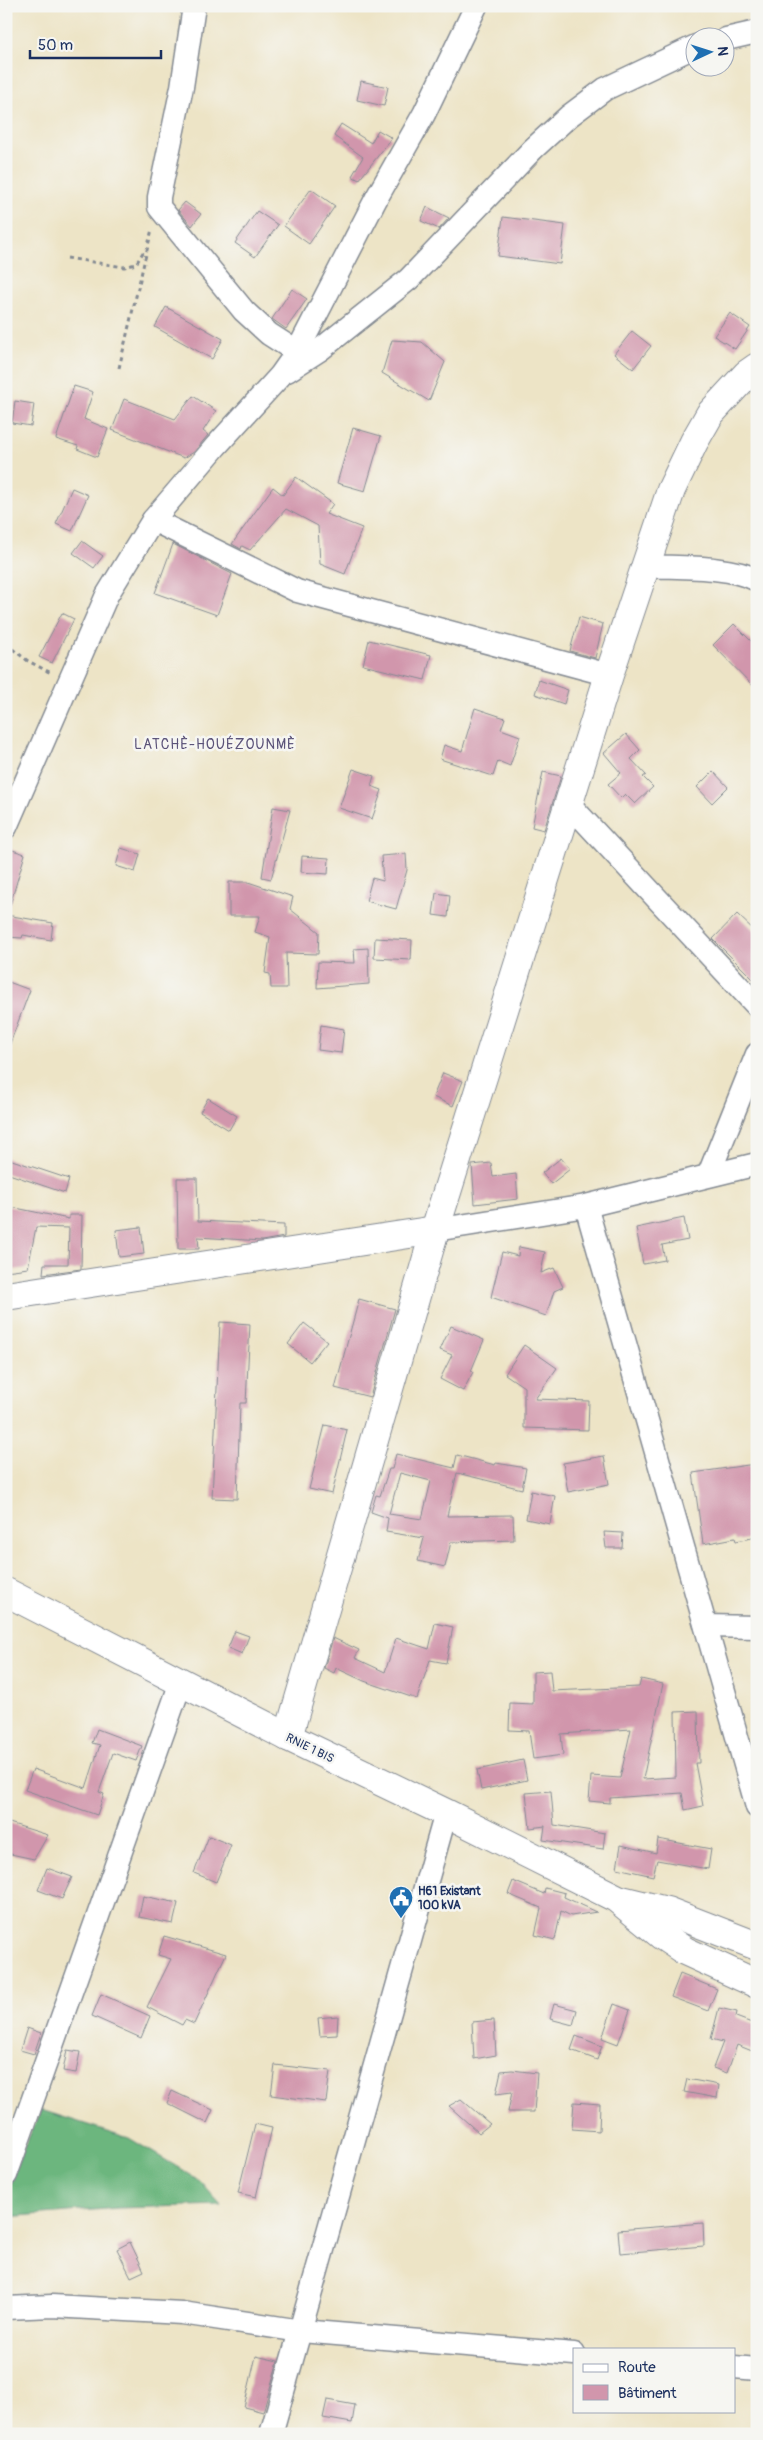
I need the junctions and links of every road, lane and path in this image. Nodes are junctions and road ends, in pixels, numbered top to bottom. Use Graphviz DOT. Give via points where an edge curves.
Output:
graph roads {
  1 [pos="194,6"];
  2 [pos="476,6"];
  3 [pos="757,32"];
  4 [pos="736,37"];
  5 [pos="686,51"];
  6 [pos="159,206"];
  7 [pos="147,246"];
  8 [pos="67,258"];
  9 [pos="296,352"];
  10 [pos="757,366"];
  11 [pos="119,368"];
  12 [pos="280,376"];
  13 [pos="153,520"];
  14 [pos="646,566"];
  15 [pos="757,580"];
  16 [pos="6,644"];
  17 [pos="609,676"];
  18 [pos="69,682"];
  19 [pos="569,804"];
  20 [pos="6,826"];
  21 [pos="757,1006"];
  22 [pos="757,1054"];
  23 [pos="757,1164"];
  24 [pos="709,1174"];
  25 [pos="586,1206"];
  26 [pos="435,1230"];
  27 [pos="6,1296"];
  28 [pos="6,1592"];
  29 [pos="706,1626"];
  30 [pos="757,1627"];
  31 [pos="181,1682"];
  32 [pos="288,1738"];
  33 [pos="757,1807"];
  34 [pos="446,1813"];
  35 [pos="616,1898"];
  36 [pos="757,1946"];
  37 [pos="757,1984"];
  38 [pos="6,2175"];
  39 [pos="6,2308"];
  40 [pos="301,2331"];
  41 [pos="573,2354"];
  42 [pos="736,2367"];
  43 [pos="757,2369"];
  44 [pos="271,2434"];
  1 -- 6 [label="street"];
  2 -- 9 [label="street" via="424,114"];
  3 -- 4 [label="street"];
  5 -- 12 [label="street" via="605,89 569,116 409,279 328,344"];
  6 -- 7 [label="path"];
  6 -- 9 [label="street" via="244,311 269,334"];
  7 -- 8 [label="path" via="136,264 124,266"];
  7 -- 11 [label="path"];
  9 -- 12 [label="street"];
  10 -- 14 [label="main road" via="710,414 694,442 671,490"];
  12 -- 13 [label="street"];
  13 -- 17 [label="street" via="298,591"];
  13 -- 18 [label="street" via="107,595"];
  14 -- 15 [label="street" via="746,574"];
  14 -- 17 [label="main road"];
  16 -- 18 [label="path" via="28,661"];
  17 -- 19 [label="main road"];
  18 -- 20 [label="street"];
  19 -- 21 [label="street"];
  19 -- 26 [label="main road"];
  22 -- 24 [label="street"];
  23 -- 24 [label="street"];
  24 -- 25 [label="street"];
  25 -- 26 [label="street"];
  25 -- 29 [label="street"];
  26 -- 27 [label="main road"];
  26 -- 32 [label="main road"];
  28 -- 31 [label="main road, RNIE 1 BIS"];
  29 -- 30 [label="street"];
  29 -- 33 [label="street"];
  31 -- 32 [label="main road, RNIE 1 BIS"];
  31 -- 38 [label="street"];
  32 -- 34 [label="main road, RNIE 1 BIS"];
  34 -- 35 [label="main road, RNIE 1 BIS"];
  34 -- 40 [label="street"];
  35 -- 36 [label="main road" via="667,1911"];
  35 -- 37 [label="main road" via="686,1951"];
  39 -- 40 [label="street" via="52,2306 182,2313"];
  40 -- 41 [label="street"];
  40 -- 44 [label="street"];
  42 -- 43 [label="street"];
}
